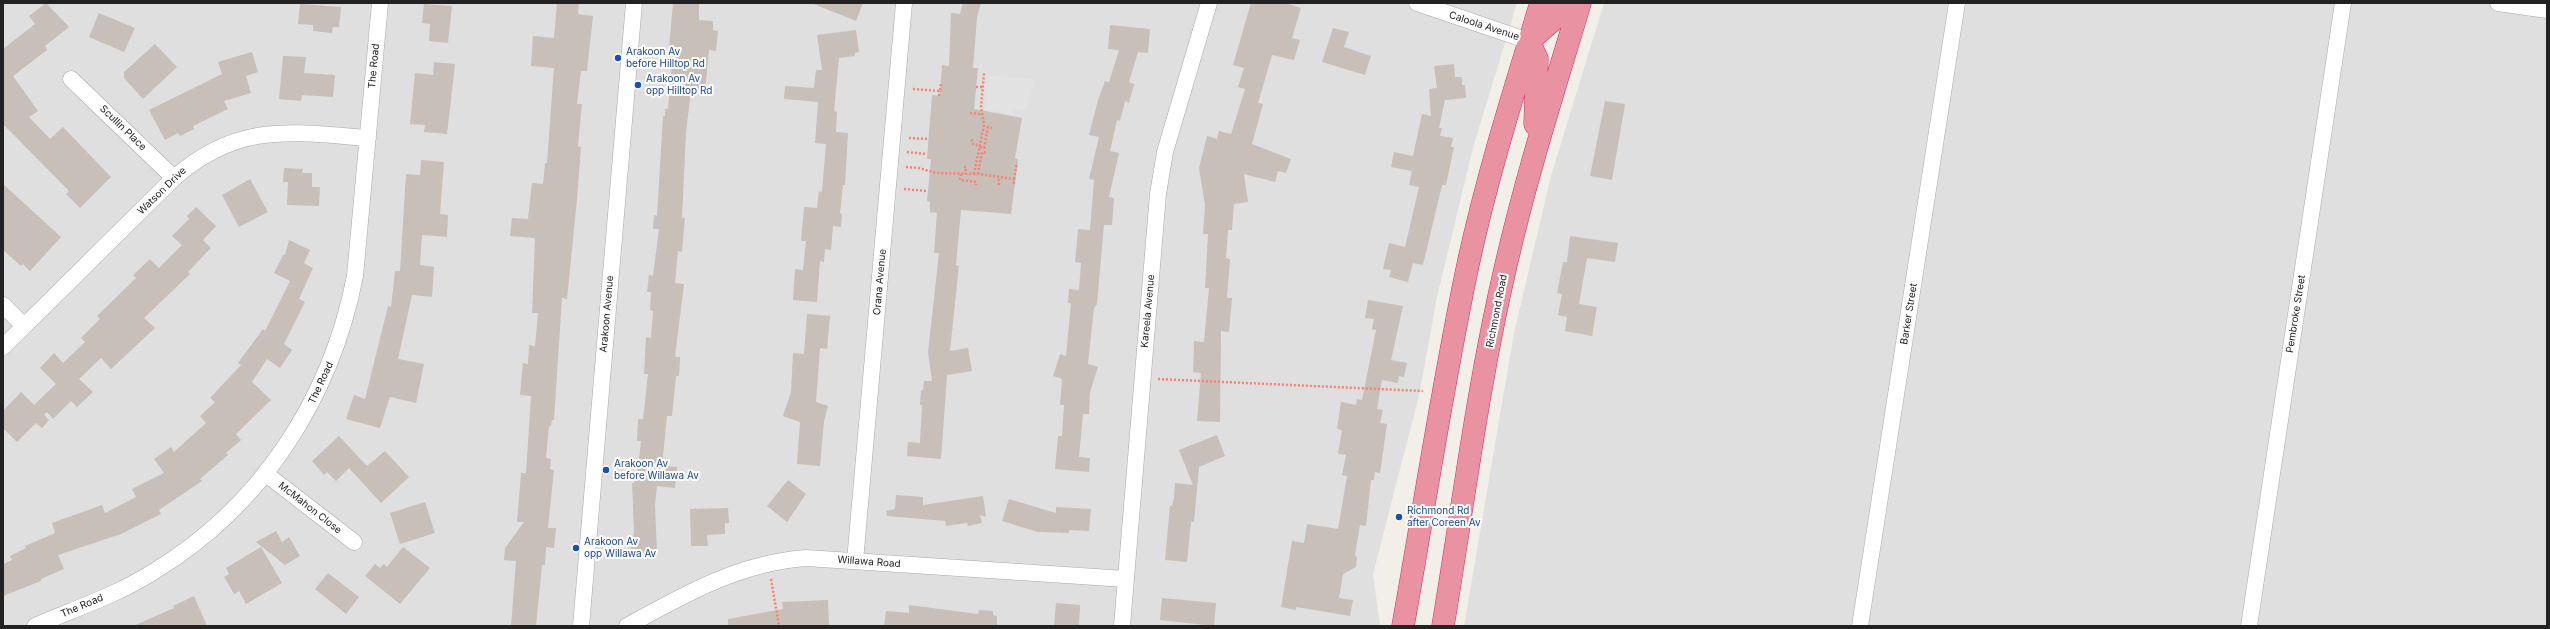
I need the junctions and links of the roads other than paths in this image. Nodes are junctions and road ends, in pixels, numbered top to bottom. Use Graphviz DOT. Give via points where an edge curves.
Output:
graph roads {
  1 [pos="380,3"];
  2 [pos="634,3"];
  3 [pos="904,3"];
  4 [pos="1209,3"];
  5 [pos="1417,3"];
  6 [pos="1541,3"];
  7 [pos="1562,3"];
  8 [pos="1580,3"];
  9 [pos="1957,3"];
  10 [pos="2343,3"];
  11 [pos="2498,3"];
  12 [pos="2547,10"];
  13 [pos="1529,41"];
  14 [pos="71,78"];
  15 [pos="368,138"];
  16 [pos="1534,156"];
  17 [pos="174,178"];
  18 [pos="3,305"];
  19 [pos="24,326"];
  20 [pos="3,347"];
  21 [pos="266,474"];
  22 [pos="354,542"];
  23 [pos="855,561"];
  24 [pos="1126,579"];
  25 [pos="35,626"];
  26 [pos="581,626"];
  27 [pos="627,626"];
  28 [pos="1122,626"];
  29 [pos="1403,626"];
  30 [pos="1443,626"];
  31 [pos="1860,626"];
  32 [pos="2249,626"];
  1 -- 15 [label="street, The Road"];
  2 -- 26 [label="street, Arakoon Avenue"];
  3 -- 23 [label="street, Orana Avenue"];
  4 -- 24 [label="street, Kareela Avenue" via="1162,170"];
  5 -- 13 [label="street, Caloola Avenue"];
  6 -- 13 [label="highway"];
  7 -- 13 [label="highway" via="1554,19"];
  8 -- 16 [label="highway, Richmond Road"];
  9 -- 31 [label="street, Barker Street"];
  10 -- 32 [label="street, Pembroke Street"];
  11 -- 12 [label="street"];
  13 -- 16 [label="highway" via="1537,59"];
  13 -- 29 [label="highway" via="1498,145 1470,259 1443,394"];
  14 -- 17 [label="street, Scullin Place"];
  15 -- 17 [label="street, Watson Drive" via="285,132 251,136 204,155"];
  15 -- 21 [label="street, The Road" via="355,276 346,318 314,399 294,434"];
  16 -- 30 [label="highway, Richmond Road" via="1506,266"];
  17 -- 19 [label="street, Watson Drive"];
  18 -- 19 [label="street"];
  19 -- 20 [label="street, Watson Drive"];
  21 -- 22 [label="street, McMahon Close"];
  21 -- 25 [label="street, The Road" via="228,515 164,565 128,586"];
  23 -- 24 [label="street, Willawa Road"];
  23 -- 27 [label="street, Willawa Road" via="806,558 743,569 697,587"];
  24 -- 28 [label="street, Kareela Avenue"];
}
